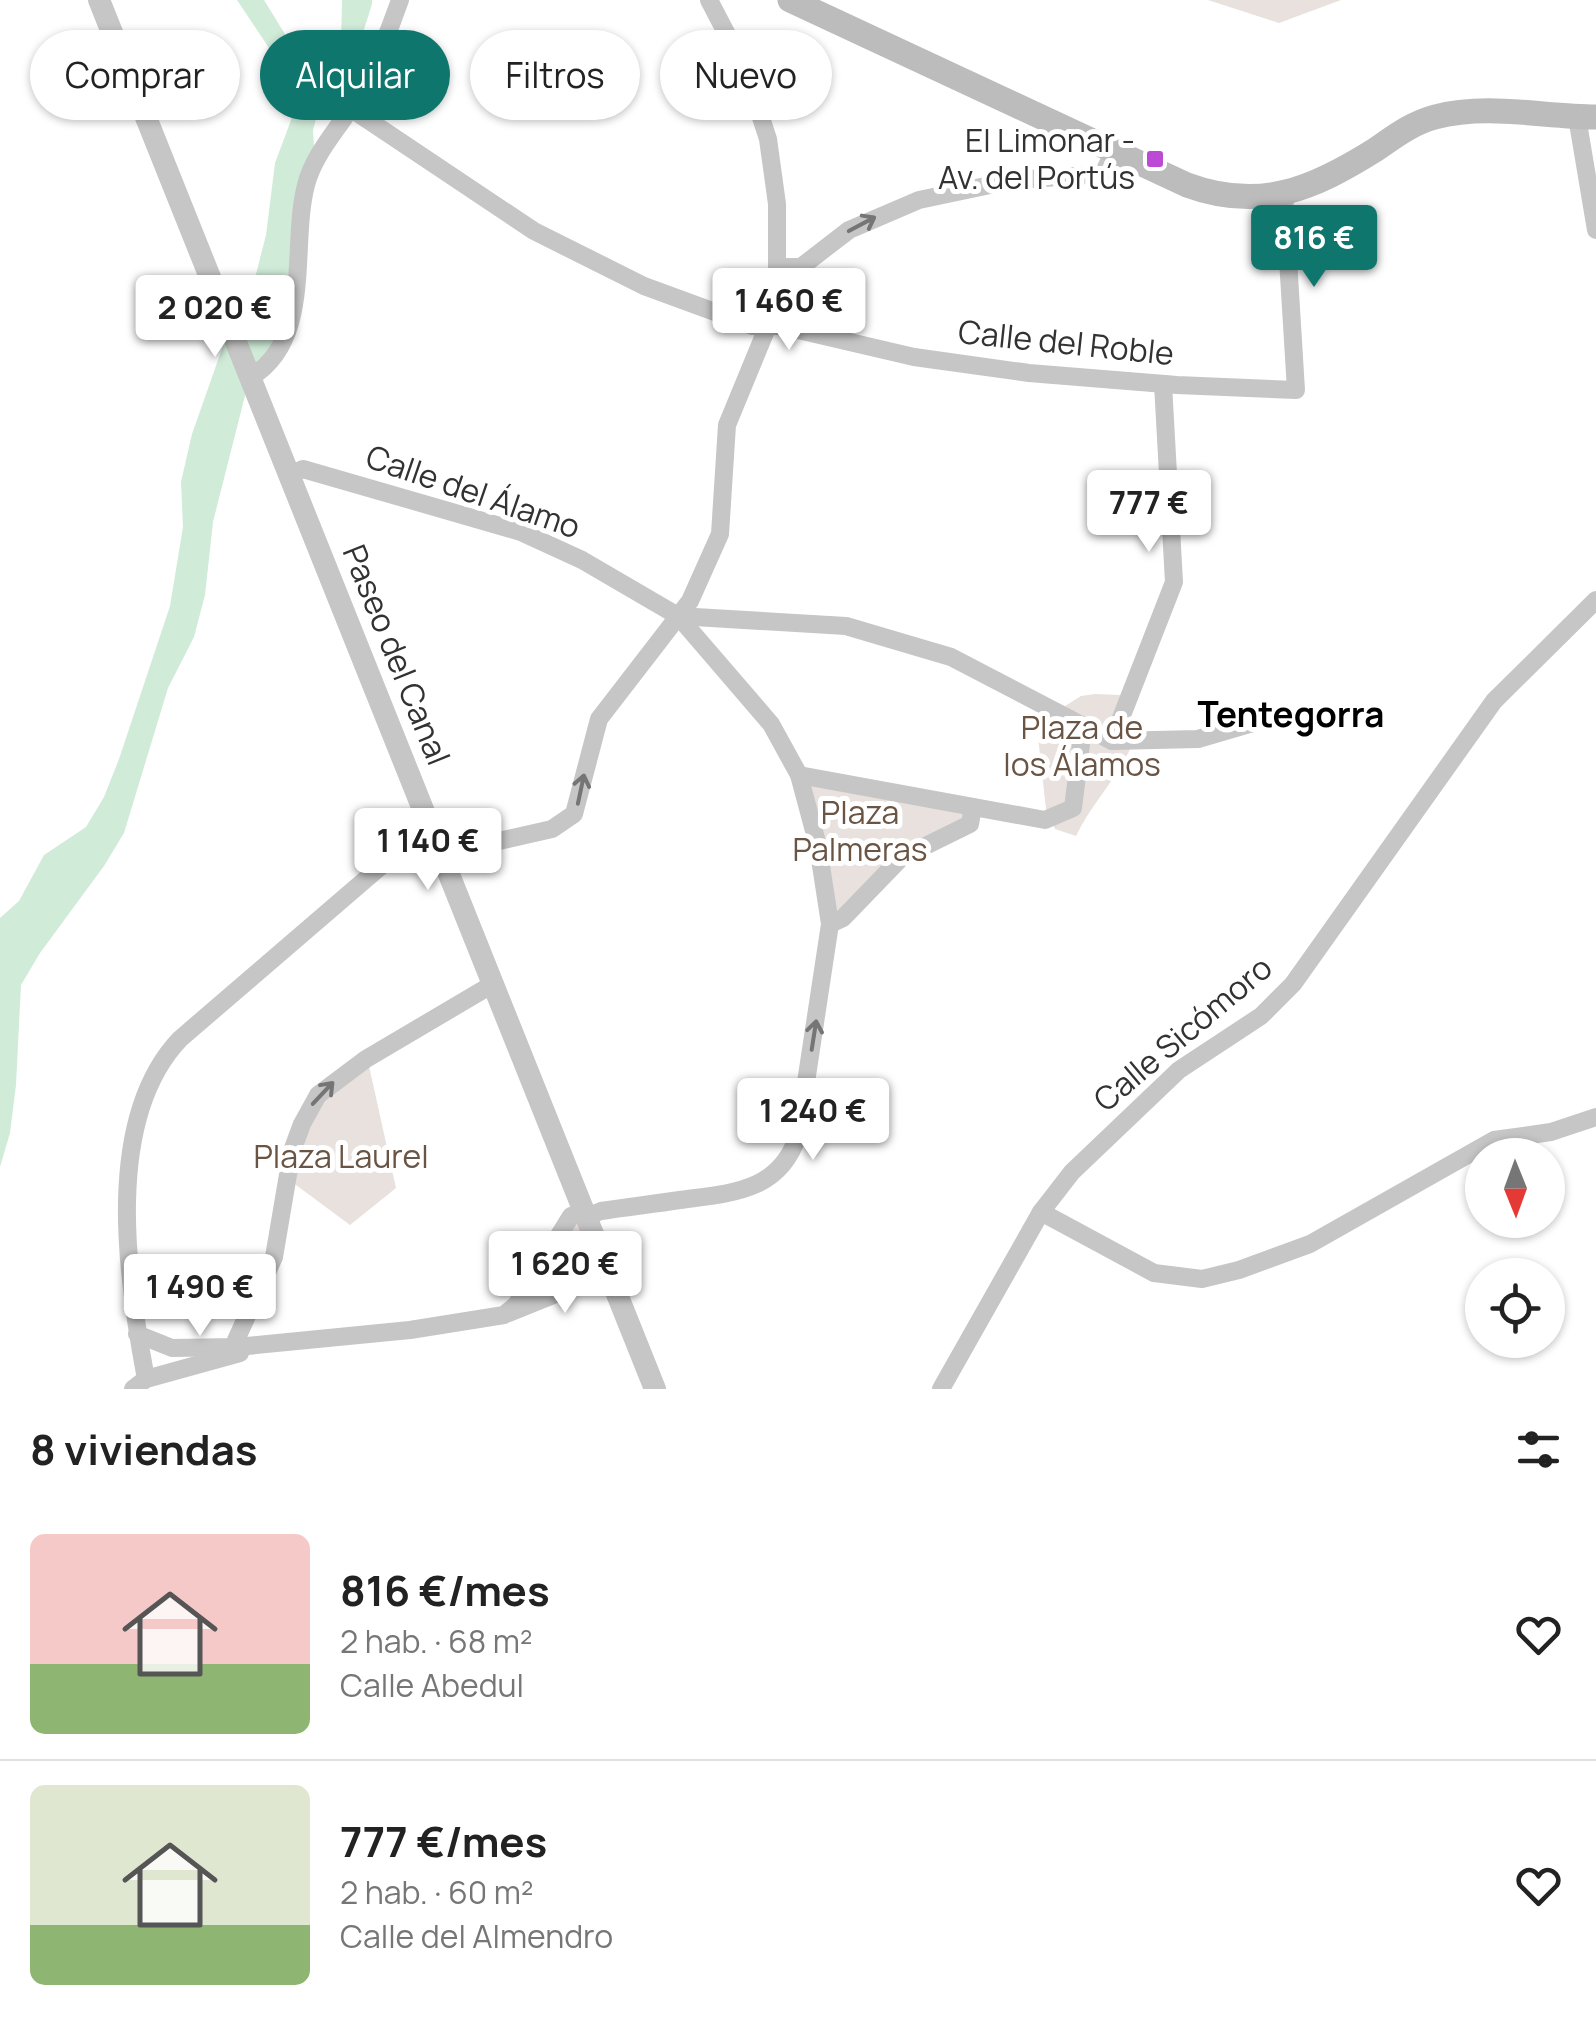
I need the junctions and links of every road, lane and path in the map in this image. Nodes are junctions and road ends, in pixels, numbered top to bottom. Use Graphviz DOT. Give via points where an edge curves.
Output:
graph roads {
  1 [pos="100,0"];
  2 [pos="400,0"];
  3 [pos="709,0"];
  4 [pos="790,0"];
  5 [pos="388,30"];
  6 [pos="1586,117"];
  7 [pos="342,120"];
  8 [pos="368,120"];
  9 [pos="1114,151"];
  10 [pos="1284,194"];
  11 [pos="1596,230"];
  12 [pos="778,267"];
  13 [pos="767,328"];
  14 [pos="250,377"];
  15 [pos="1163,384"];
  16 [pos="289,475"];
  17 [pos="1596,600"];
  18 [pos="678,616"];
  19 [pos="1256,722"];
  20 [pos="1083,728"];
  21 [pos="1112,740"];
  22 [pos="799,775"];
  23 [pos="973,807"];
  24 [pos="431,830"];
  25 [pos="441,854"];
  26 [pos="830,924"];
  27 [pos="493,984"];
  28 [pos="1596,1117"];
  29 [pos="1041,1212"];
  30 [pos="585,1214"];
  31 [pos="608,1273"];
  32 [pos="504,1314"];
  33 [pos="137,1334"];
  34 [pos="289,1342"];
  35 [pos="236,1346"];
  36 [pos="139,1384"];
  37 [pos="655,1389"];
  38 [pos="941,1389"];
  1 -- 14 [label="street, Paseo del Canal"];
  2 -- 5 [label="street"];
  3 -- 12 [label="street" via="763,118"];
  4 -- 9 [label="main road"];
  6 -- 10 [label="main road" via="1489,111 1436,117"];
  6 -- 11 [label="street"];
  7 -- 14 [label="street" via="305,189 289,325 276,354"];
  8 -- 13 [label="street, Calle del Roble" via="584,258"];
  9 -- 10 [label="main road" via="1214,194"];
  12 -- 9 [label="street, one-way" via="800,267 849,230 892,209 973,186 1103,174"];
  10 -- 15 [label="street, Calle del Roble" via="1296,390"];
  12 -- 13 [label="street"];
  13 -- 15 [label="street, Calle del Roble" via="933,360"];
  13 -- 18 [label="street" via="727,426 720,534"];
  14 -- 16 [label="street, Paseo del Canal"];
  15 -- 21 [label="street" via="1174,582"];
  16 -- 18 [label="street, Calle del Álamo" via="304,469 521,532"];
  16 -- 24 [label="street, Paseo del Canal"];
  17 -- 29 [label="street, Calle Sicómoro" via="1494,701 1293,984 1261,1016 1142,1103"];
  18 -- 20 [label="street, Calle del Álamo" via="809,622 878,634 951,656"];
  18 -- 22 [label="street" via="771,724"];
  25 -- 18 [label="street, one-way" via="570,819 598,719"];
  19 -- 21 [label="street" via="1198,739"];
  20 -- 21 [label="street, Calle del Álamo"];
  20 -- 23 [label="street" via="1073,808 1045,820"];
  22 -- 23 [label="street"];
  22 -- 26 [label="street"];
  23 -- 26 [label="street" via="970,824 901,858"];
  24 -- 25 [label="street, Paseo del Canal"];
  24 -- 33 [label="street" via="180,1039 158,1066 139,1113 130,1168 130,1294"];
  25 -- 27 [label="street, Paseo del Canal"];
  30 -- 26 [label="street, one-way" via="745,1190 789,1157 800,1124"];
  27 -- 30 [label="street, Paseo del Canal"];
  35 -- 27 [label="street, one-way" via="274,1257 296,1138 318,1096 366,1059"];
  28 -- 29 [label="street" via="1494,1140 1310,1244 1202,1279 1154,1274"];
  29 -- 38 [label="street, Calle Sicómoro"];
  30 -- 31 [label="street, Paseo del Canal"];
  30 -- 32 [label="street" via="571,1216"];
  31 -- 32 [label="street"];
  31 -- 37 [label="street, Paseo del Canal"];
  32 -- 34 [label="street"];
  33 -- 35 [label="street" via="172,1348"];
  33 -- 36 [label="street"];
  34 -- 35 [label="street"];
  34 -- 36 [label="street"];
}
